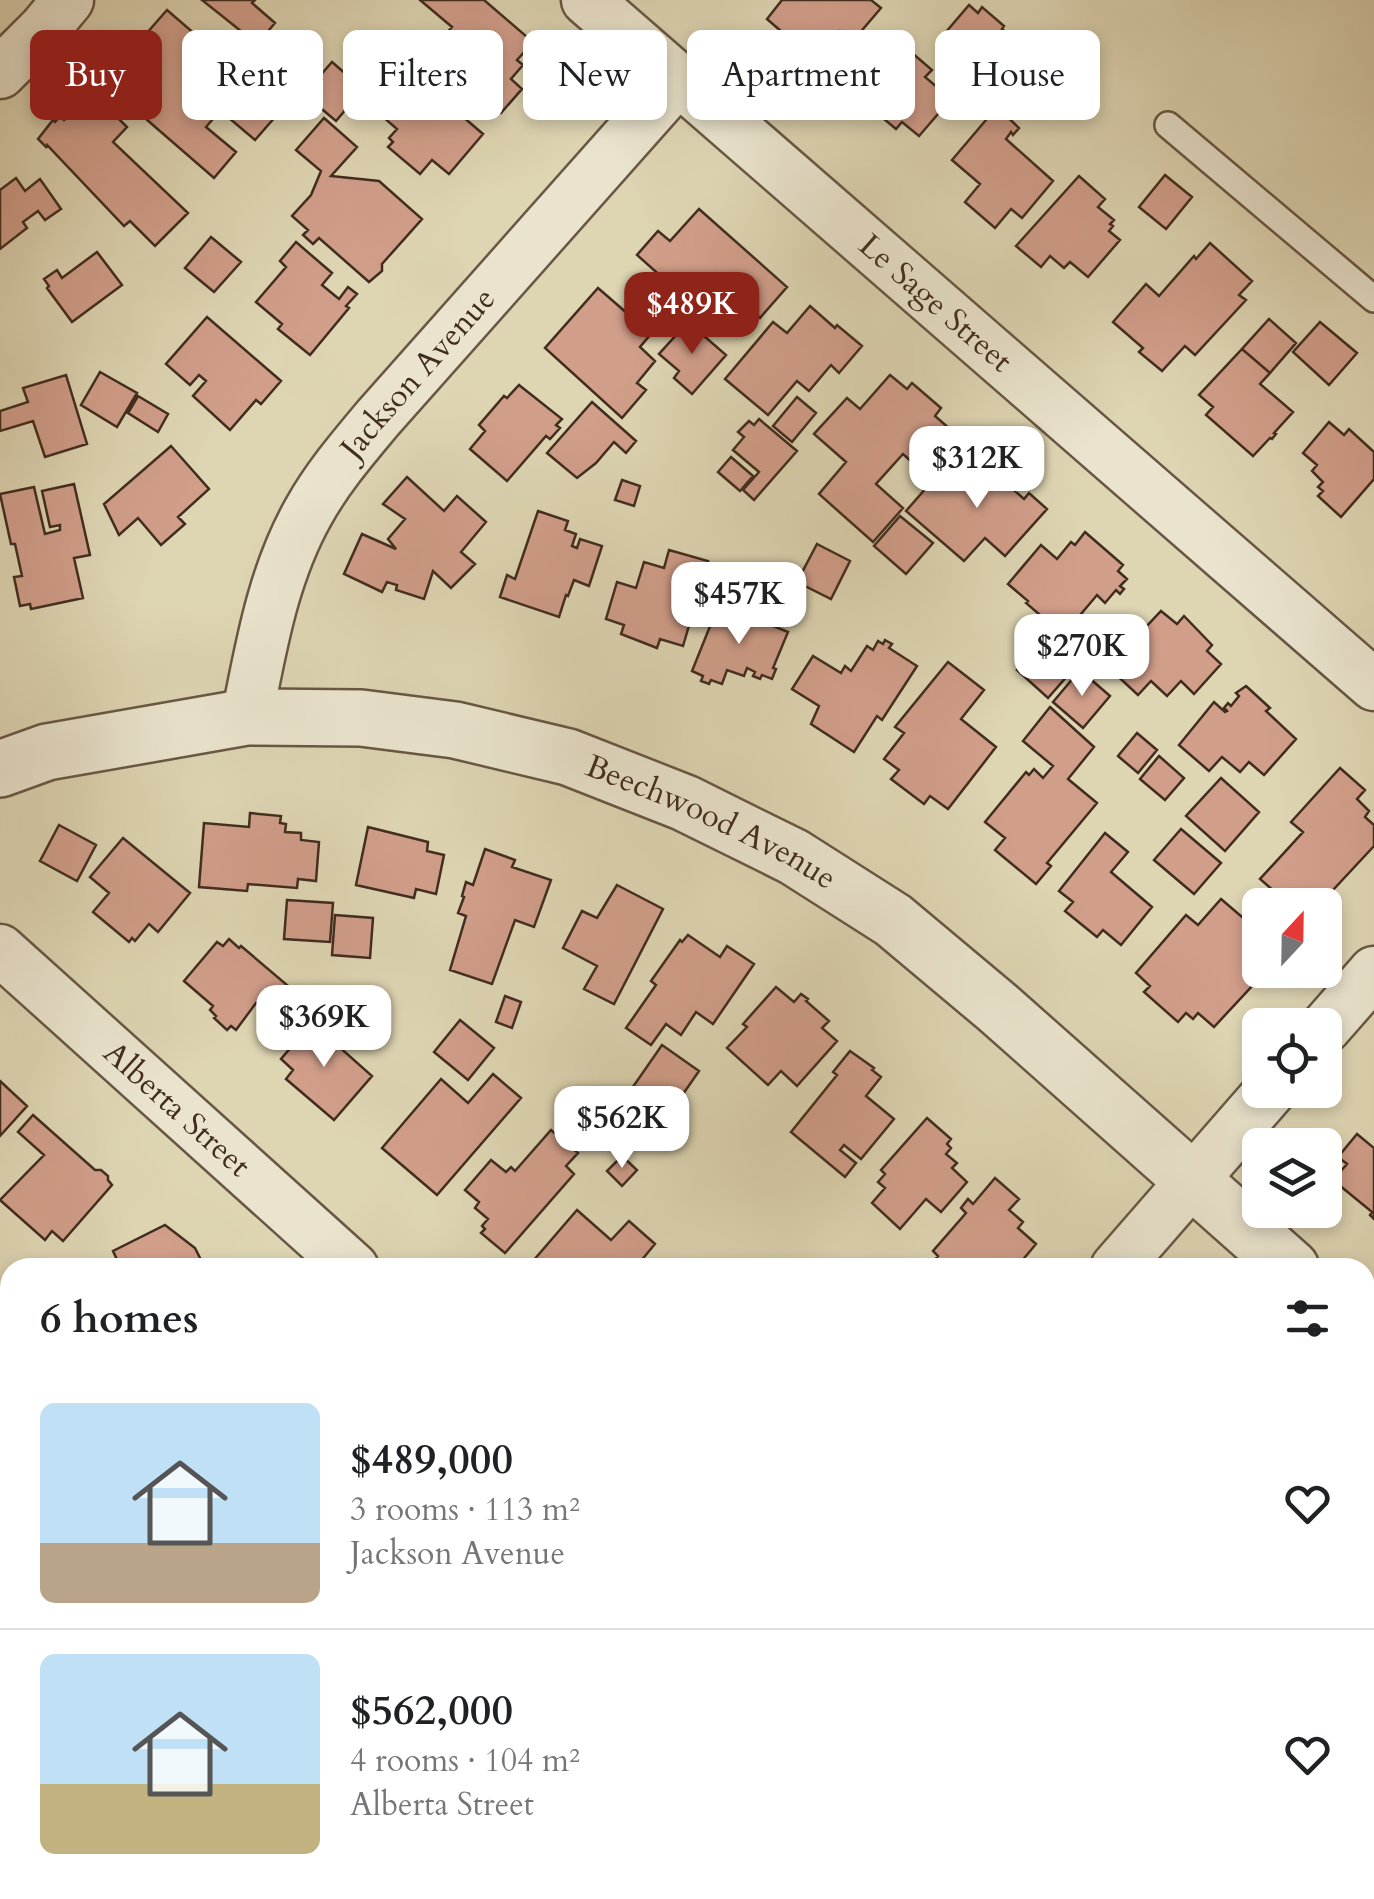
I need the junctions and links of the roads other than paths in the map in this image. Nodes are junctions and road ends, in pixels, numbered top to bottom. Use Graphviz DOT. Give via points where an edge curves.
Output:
graph roads {
  1 [pos="68,0"];
  2 [pos="587,0"];
  3 [pos="0,74"];
  4 [pos="678,80"];
  5 [pos="1168,124"];
  6 [pos="1374,299"];
  7 [pos="1374,685"];
  8 [pos="247,717"];
  9 [pos="0,769"];
  10 [pos="0,950"];
  11 [pos="1374,972"];
  12 [pos="1342,1009"];
  13 [pos="1255,1108"];
  14 [pos="1192,1181"];
  15 [pos="342,1258"];
  16 [pos="1125,1258"];
  17 [pos="1280,1258"];
  1 -- 3 [label="street"];
  2 -- 4 [label="street, Le Sage Street"];
  4 -- 7 [label="street, Le Sage Street"];
  4 -- 8 [label="street, Jackson Avenue" via="335,470 288,556 266,619"];
  5 -- 6 [label="lane"];
  8 -- 9 [label="street, Beechwood Avenue" via="47,752"];
  8 -- 14 [label="street, Beechwood Avenue" via="362,718 455,730 568,758 701,811 794,857 893,920"];
  10 -- 15 [label="street, Alberta Street"];
  11 -- 12 [label="street"];
  13 -- 14 [label="street"];
  14 -- 16 [label="street"];
  14 -- 17 [label="street, Beechwood Avenue"];
}
